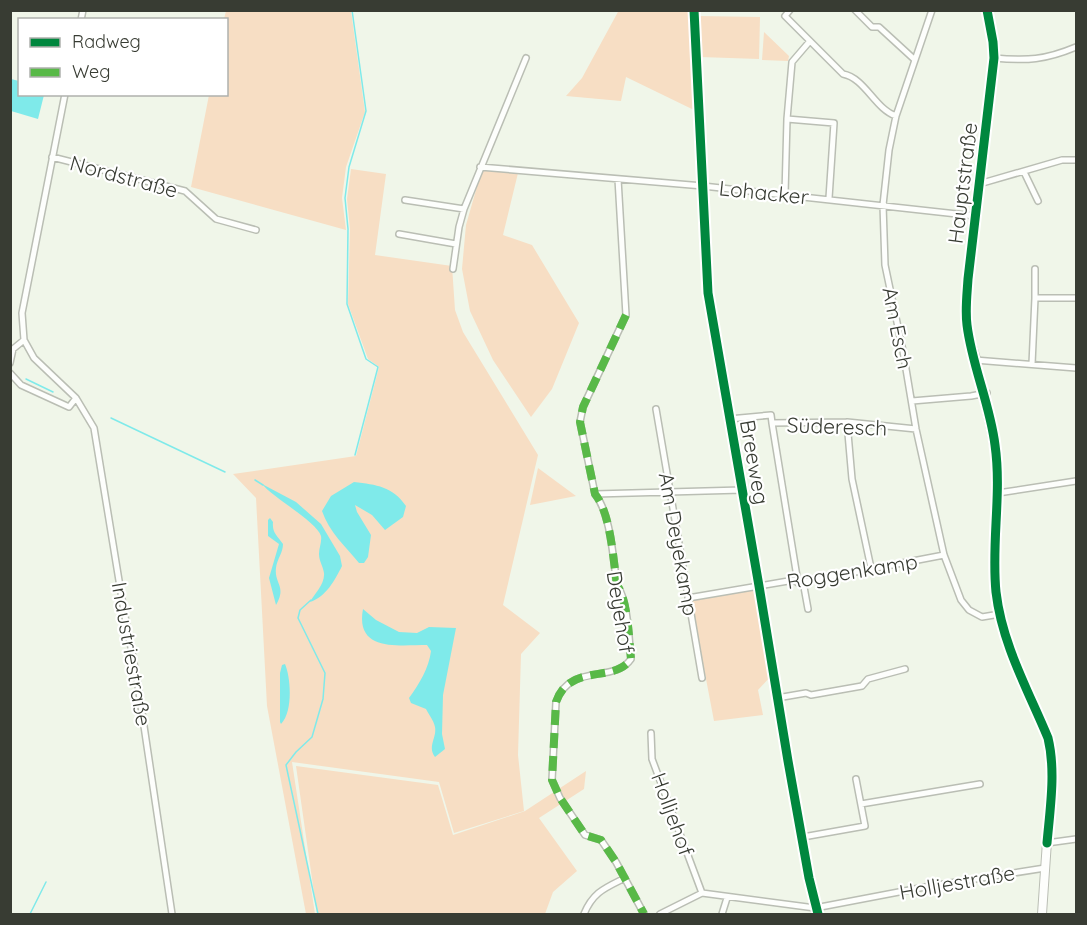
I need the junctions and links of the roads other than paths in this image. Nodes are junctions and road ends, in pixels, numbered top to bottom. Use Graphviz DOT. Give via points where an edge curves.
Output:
graph roads {
  1 [pos="694,10"];
  2 [pos="790,10"];
  3 [pos="855,10"];
  4 [pos="932,10"];
  5 [pos="987,10"];
  6 [pos="810,41"];
  7 [pos="1077,47"];
  8 [pos="526,58"];
  9 [pos="994,58"];
  10 [pos="915,60"];
  11 [pos="65,96"];
  12 [pos="896,116"];
  13 [pos="787,119"];
  14 [pos="52,157"];
  15 [pos="1077,160"];
  16 [pos="480,167"];
  17 [pos="1024,172"];
  18 [pos="618,179"];
  19 [pos="979,184"];
  20 [pos="703,186"];
  21 [pos="785,194"];
  22 [pos="829,198"];
  23 [pos="405,200"];
  24 [pos="1038,201"];
  25 [pos="883,205"];
  26 [pos="464,209"];
  27 [pos="975,216"];
  28 [pos="256,230"];
  29 [pos="399,234"];
  30 [pos="456,244"];
  31 [pos="453,269"];
  32 [pos="1035,269"];
  33 [pos="1035,298"];
  34 [pos="1077,298"];
  35 [pos="24,340"];
  36 [pos="975,360"];
  37 [pos="10,363"];
  38 [pos="1032,364"];
  39 [pos="1077,368"];
  40 [pos="11,375"];
  41 [pos="985,393"];
  42 [pos="76,398"];
  43 [pos="912,401"];
  44 [pos="656,410"];
  45 [pos="729,419"];
  46 [pos="847,422"];
  47 [pos="772,423"];
  48 [pos="916,429"];
  49 [pos="1077,482"];
  50 [pos="741,490"];
  51 [pos="669,493"];
  52 [pos="998,493"];
  53 [pos="595,494"];
  54 [pos="944,555"];
  55 [pos="871,568"];
  56 [pos="798,582"];
  57 [pos="759,586"];
  58 [pos="688,598"];
  59 [pos="808,609"];
  60 [pos="1000,614"];
  61 [pos="905,669"];
  62 [pos="702,678"];
  63 [pos="777,698"];
  64 [pos="651,734"];
  65 [pos="856,779"];
  66 [pos="980,784"];
  67 [pos="861,804"];
  68 [pos="803,837"];
  69 [pos="1077,839"];
  70 [pos="1047,843"];
  71 [pos="1045,868"];
  72 [pos="626,878"];
  73 [pos="702,893"];
  74 [pos="726,898"];
  75 [pos="816,911"];
  76 [pos="172,915"];
  77 [pos="585,915"];
  78 [pos="644,915"];
  79 [pos="660,915"];
  80 [pos="722,915"];
  81 [pos="1042,915"];
  1 -- 20 [label="street, Breeweg"];
  2 -- 6 [label="street" via="785,16"];
  3 -- 10 [label="street"];
  4 -- 10 [label="street, Am Esch"];
  5 -- 9 [label="main road, Hauptstraße"];
  6 -- 12 [label="street" via="843,74 850,75"];
  6 -- 13 [label="street" via="792,63"];
  7 -- 9 [label="street" via="1027,61"];
  8 -- 16 [label="street"];
  9 -- 19 [label="main road, Hauptstraße"];
  10 -- 12 [label="street, Am Esch"];
  11 -- 14 [label="street"];
  12 -- 25 [label="street, Am Esch"];
  13 -- 21 [label="street"];
  13 -- 22 [label="street" via="834,123"];
  14 -- 28 [label="street, Nordstraße" via="185,191 216,219"];
  14 -- 35 [label="street" via="22,313"];
  15 -- 17 [label="street" via="1062,160"];
  16 -- 18 [label="street, Lohacker"];
  16 -- 26 [label="street"];
  17 -- 19 [label="street"];
  17 -- 24 [label="street"];
  18 -- 20 [label="street, Lohacker"];
  18 -- 53 [label="street, Deyehof" via="626,315 583,407 580,422"];
  19 -- 27 [label="main road, Hauptstraße"];
  20 -- 21 [label="street, Lohacker"];
  20 -- 45 [label="street, Breeweg" via="708,293"];
  21 -- 22 [label="street, Lohacker"];
  22 -- 25 [label="street, Lohacker"];
  23 -- 26 [label="street"];
  25 -- 27 [label="street, Lohacker"];
  25 -- 43 [label="street, Am Esch" via="885,265"];
  26 -- 30 [label="street"];
  27 -- 36 [label="main road, Hauptstraße" via="966,316"];
  29 -- 30 [label="street"];
  30 -- 31 [label="street"];
  32 -- 33 [label="street"];
  33 -- 34 [label="street"];
  33 -- 38 [label="street"];
  35 -- 37 [label="street" via="13,349"];
  35 -- 42 [label="street, Industriestraße" via="34,358"];
  36 -- 38 [label="street"];
  36 -- 41 [label="main road, Hauptstraße"];
  38 -- 39 [label="street"];
  40 -- 42 [label="street" via="21,385 69,407"];
  41 -- 43 [label="street"];
  41 -- 52 [label="main road, Hauptstraße" via="995,445"];
  42 -- 76 [label="street, Industriestraße" via="97,437"];
  43 -- 48 [label="street, Am Esch"];
  44 -- 51 [label="street, Am Deyekamp"];
  45 -- 47 [label="street, Süderesch" via="771,415"];
  45 -- 50 [label="street, Breeweg"];
  46 -- 47 [label="street, Süderesch"];
  46 -- 48 [label="street, Süderesch"];
  46 -- 55 [label="street" via="852,479"];
  47 -- 56 [label="street"];
  48 -- 54 [label="street, Am Esch"];
  49 -- 52 [label="street"];
  50 -- 51 [label="street"];
  50 -- 57 [label="street, Breeweg"];
  51 -- 53 [label="street"];
  51 -- 58 [label="street, Am Deyekamp"];
  52 -- 60 [label="main road, Hauptstraße" via="996,580"];
  53 -- 72 [label="street, Deyehof" via="605,515 631,659 625,666 564,686 556,702 552,780 585,835 601,840"];
  54 -- 55 [label="street, Roggenkamp"];
  54 -- 60 [label="street, Am Esch" via="969,610 982,617"];
  55 -- 56 [label="street, Roggenkamp"];
  56 -- 57 [label="street, Roggenkamp"];
  56 -- 59 [label="street" via="804,587"];
  57 -- 58 [label="street, Roggenkamp"];
  57 -- 63 [label="street, Breeweg"];
  58 -- 62 [label="street, Am Deyekamp"];
  60 -- 70 [label="main road, Hauptstraße" via="1011,652 1051,748"];
  61 -- 63 [label="street" via="867,679 862,686"];
  63 -- 68 [label="street, Breeweg"];
  64 -- 73 [label="street, Holljehof" via="652,759"];
  65 -- 67 [label="street"];
  66 -- 67 [label="street"];
  67 -- 68 [label="street" via="865,825"];
  68 -- 75 [label="street, Breeweg"];
  69 -- 70 [label="street"];
  70 -- 71 [label="main road, Hauptstraße"];
  71 -- 75 [label="street, Holljestraße" via="947,883"];
  71 -- 81 [label="main road, Hauptstraße"];
  72 -- 77 [label="street" via="595,895"];
  72 -- 78 [label="street, Deyehof"];
  73 -- 74 [label="street, Holljestraße"];
  73 -- 79 [label="street"];
  74 -- 75 [label="street, Holljestraße"];
  74 -- 80 [label="street"];
}
